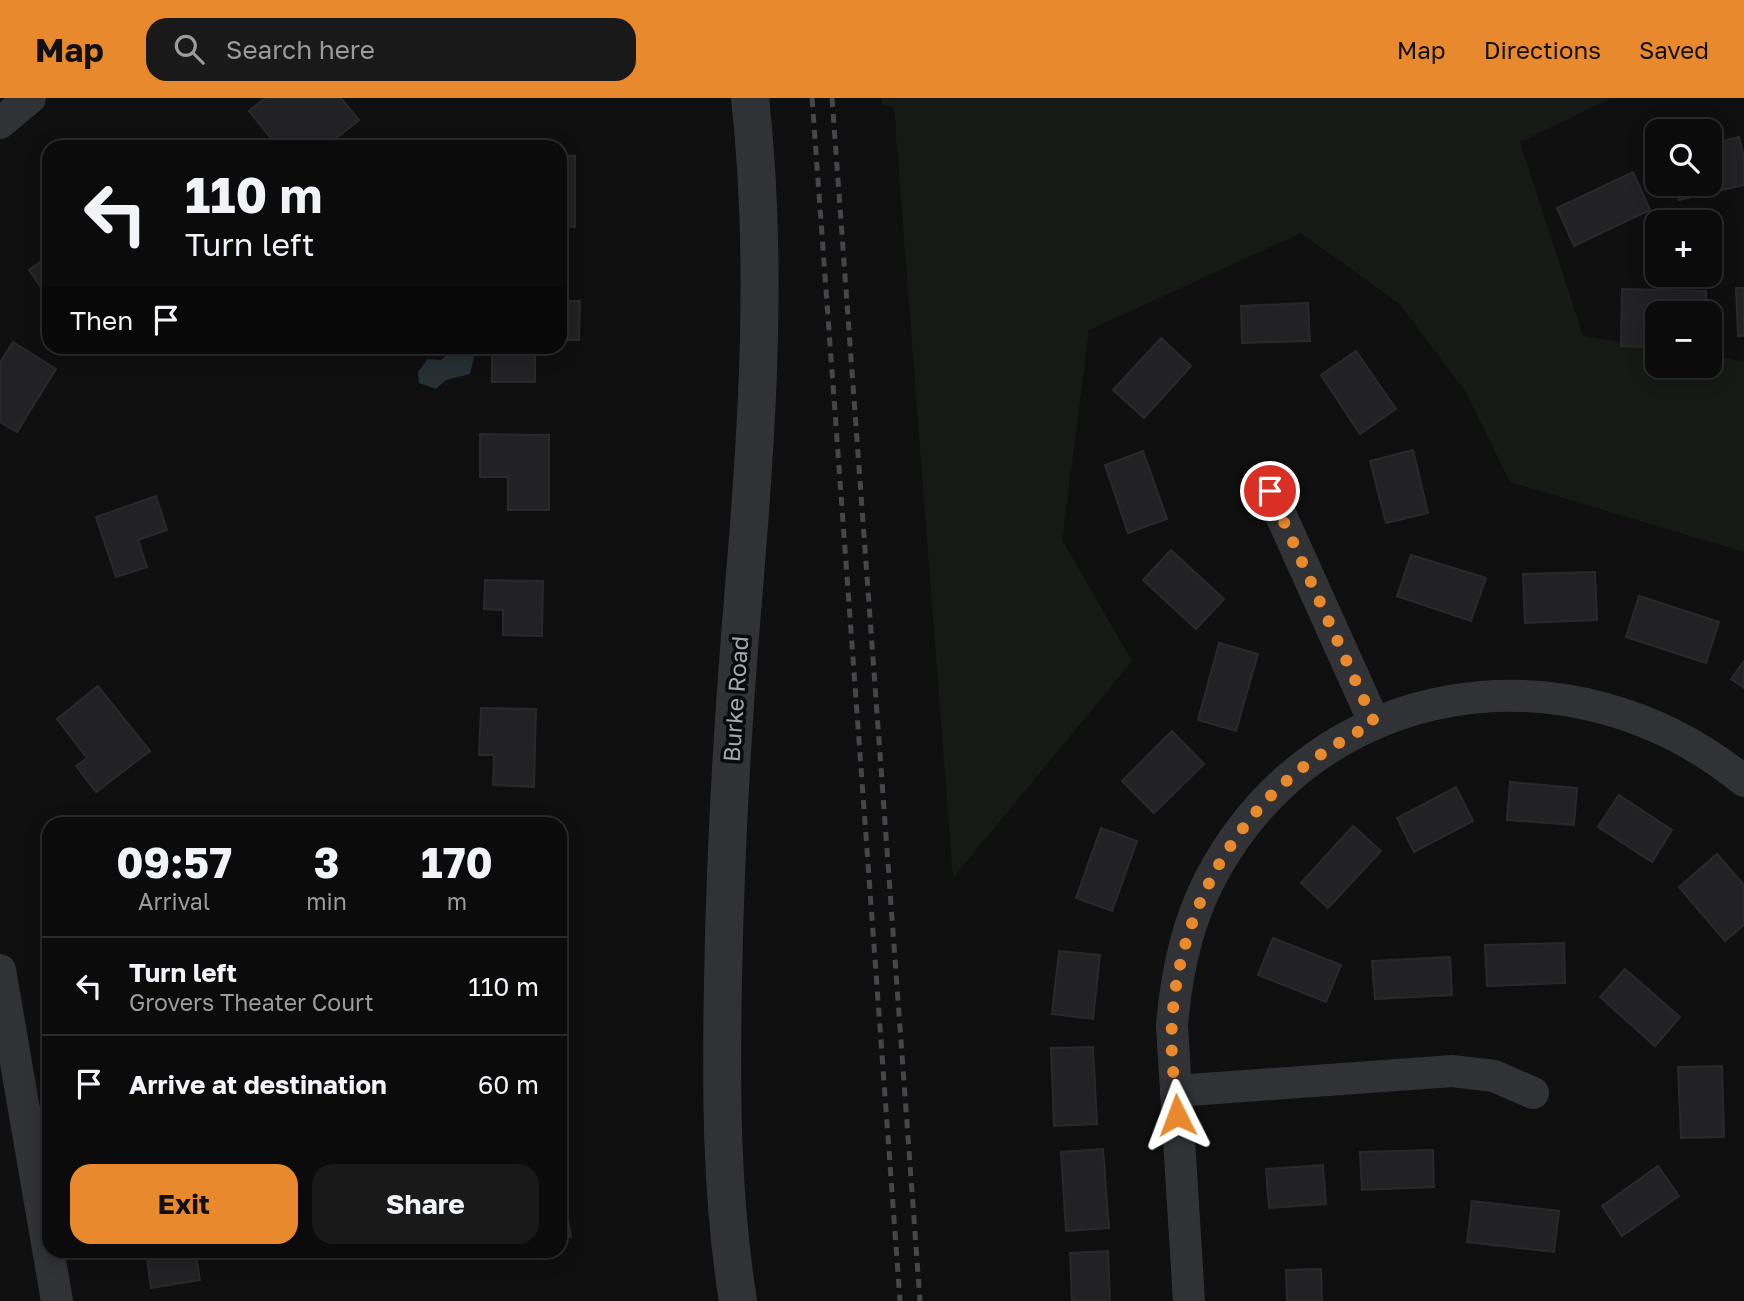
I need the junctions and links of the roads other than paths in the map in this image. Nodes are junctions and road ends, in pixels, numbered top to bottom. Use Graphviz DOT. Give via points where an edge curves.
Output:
graph roads {
  1 [pos="30,98"];
  2 [pos="750,98"];
  3 [pos="0,123"];
  4 [pos="1270,491"];
  5 [pos="1374,722"];
  6 [pos="1744,782"];
  7 [pos="0,970"];
  8 [pos="4,1007"];
  9 [pos="1176,1091"];
  10 [pos="1533,1093"];
  11 [pos="42,1218"];
  12 [pos="49,1258"];
  13 [pos="57,1301"];
  14 [pos="738,1301"];
  15 [pos="1189,1301"];
  1 -- 3 [label="street"];
  2 -- 14 [label="street, Burke Road" via="761,264 760,356 725,857 721,1064 724,1177"];
  4 -- 5 [label="street"];
  5 -- 6 [label="street" via="1425,706 1495,696 1581,701 1655,725 1692,744"];
  5 -- 9 [label="street" via="1313,760 1274,793 1240,830 1211,877 1189,930 1175,984 1171,1026"];
  7 -- 8 [label="street"];
  8 -- 11 [label="street"];
  9 -- 10 [label="street" via="1452,1071 1494,1076"];
  9 -- 15 [label="street"];
  12 -- 13 [label="street"];
}
